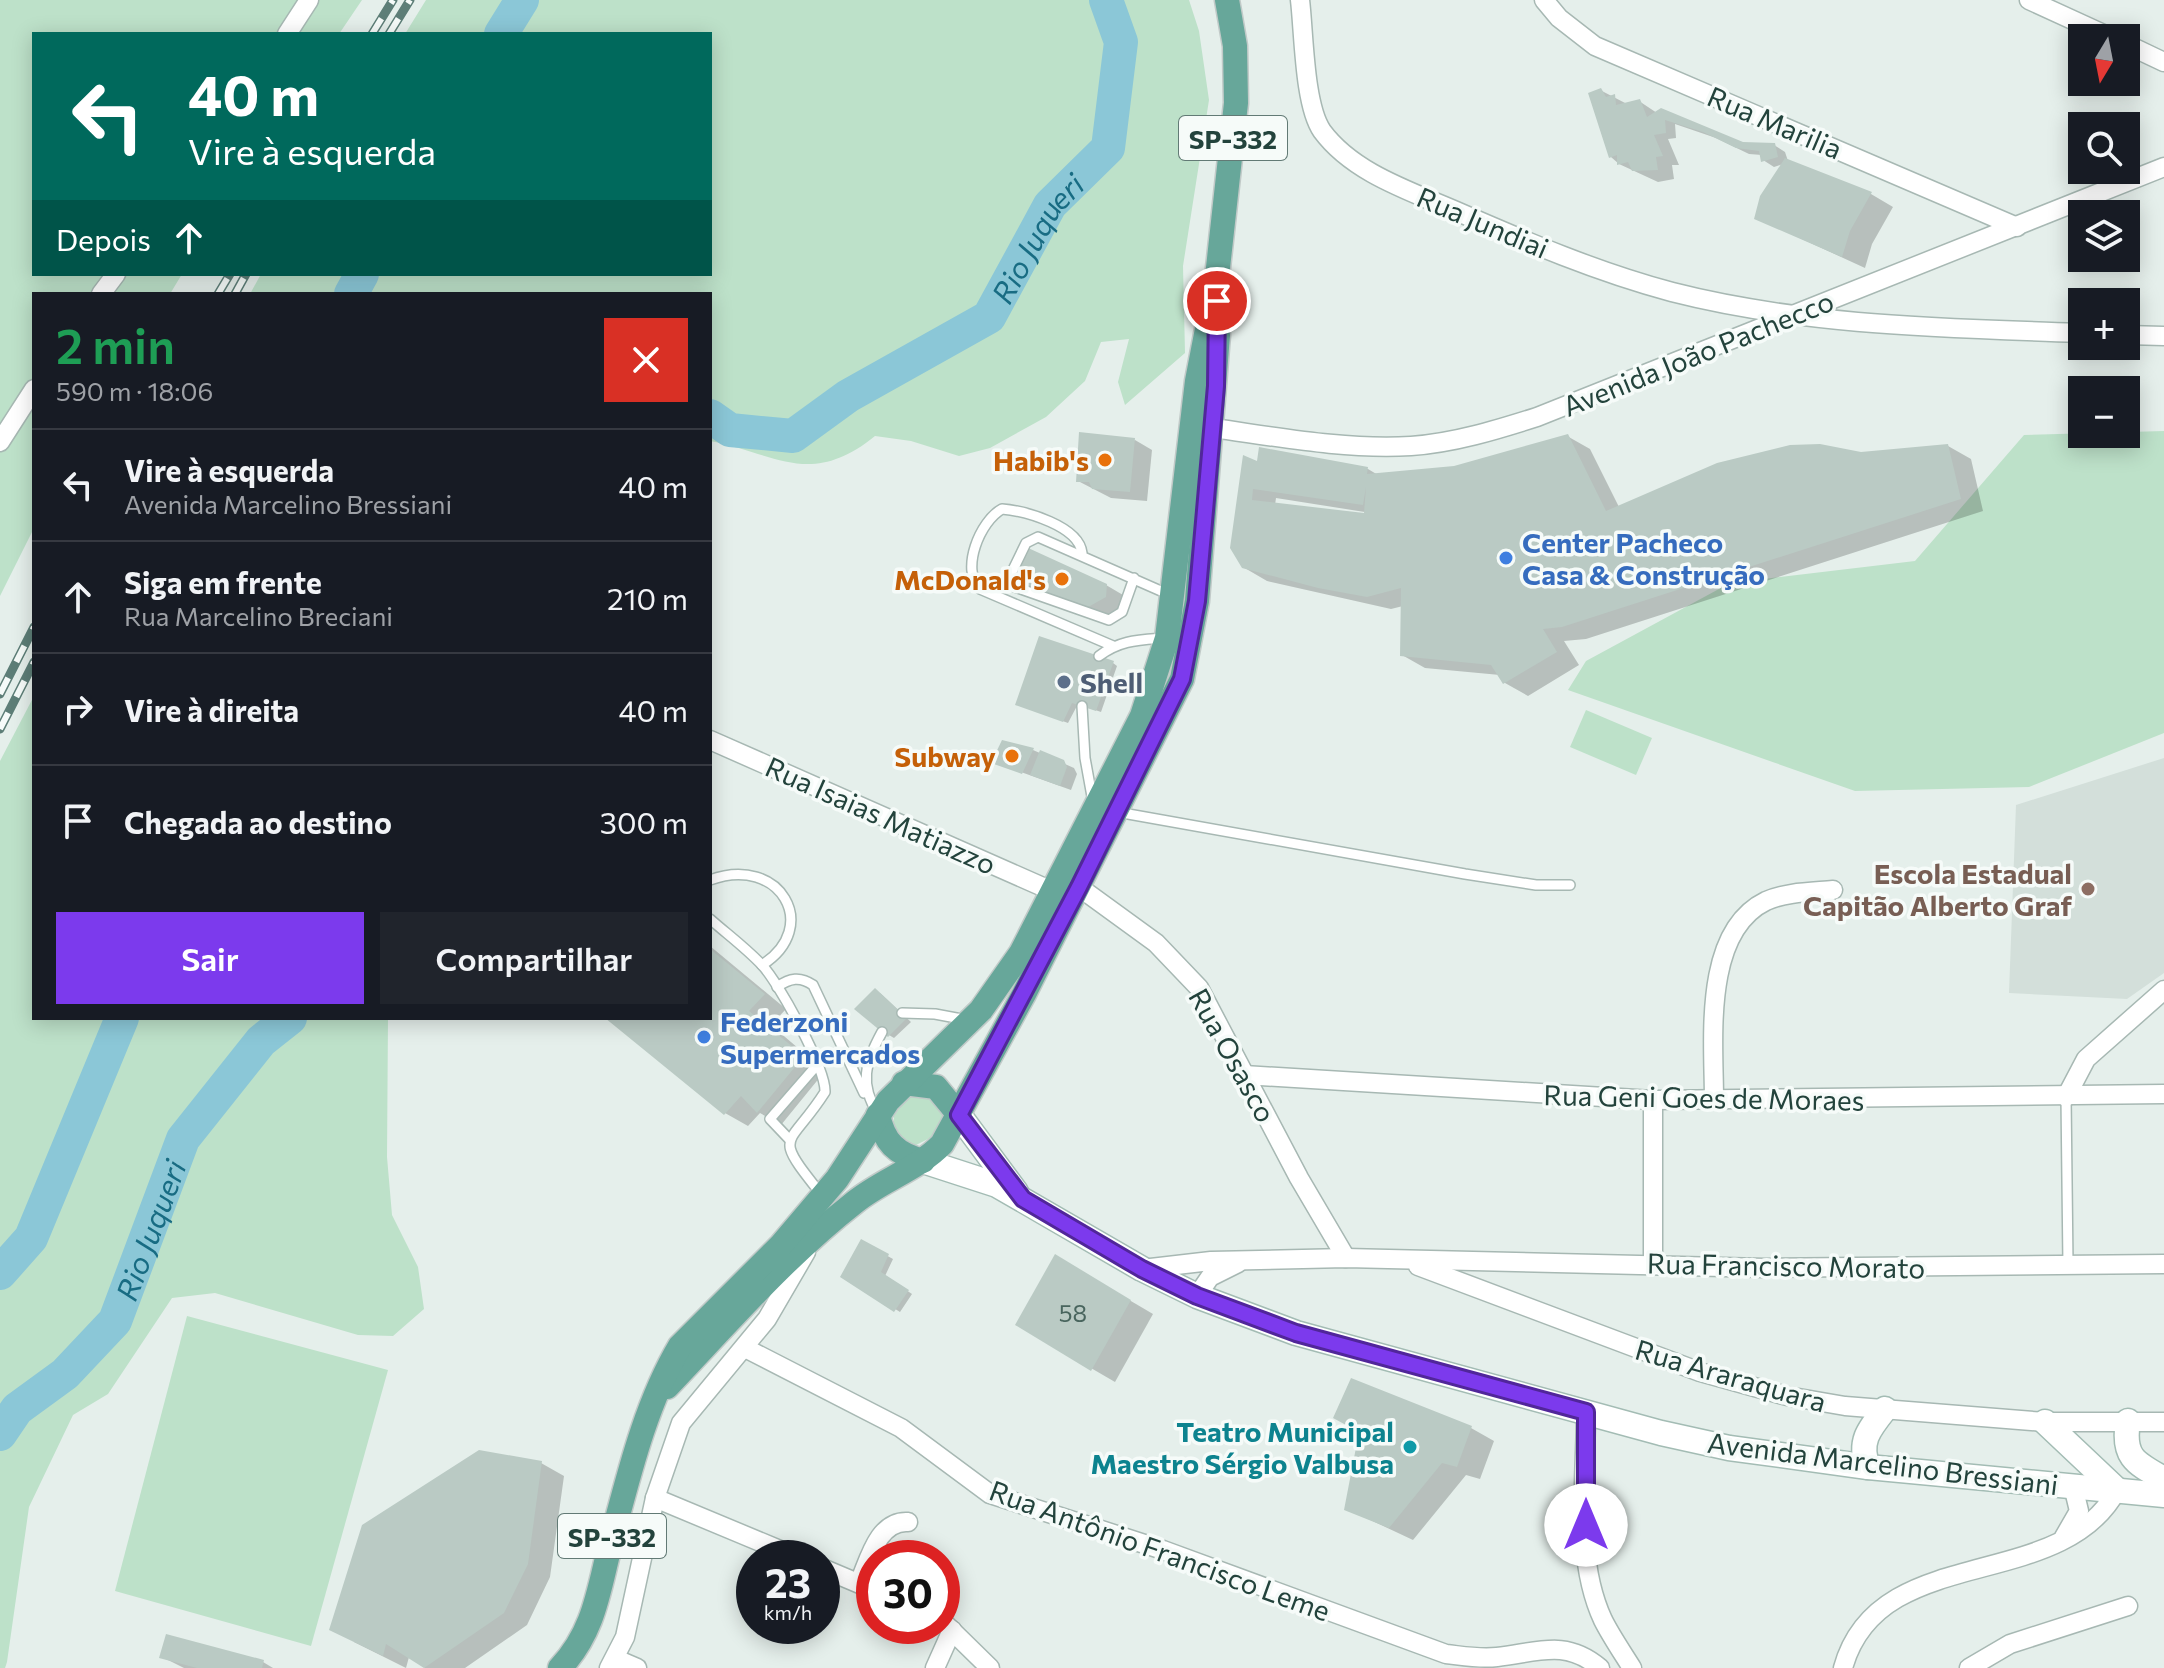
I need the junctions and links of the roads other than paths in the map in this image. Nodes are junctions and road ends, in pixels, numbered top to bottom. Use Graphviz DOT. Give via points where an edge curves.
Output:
graph roads {
  1 [pos="309,0"];
  2 [pos="1227,0"];
  3 [pos="1300,0"];
  4 [pos="1544,0"];
  5 [pos="2029,0"];
  6 [pos="2081,24"];
  7 [pos="288,32"];
  8 [pos="2140,51"];
  9 [pos="2164,62"];
  10 [pos="2164,167"];
  11 [pos="2017,227"];
  12 [pos="1217,277"];
  13 [pos="1789,314"];
  14 [pos="2068,332"];
  15 [pos="2140,335"];
  16 [pos="2164,336"];
  17 [pos="32,392"];
  18 [pos="1213,428"];
  19 [pos="0,442"];
  20 [pos="1082,553"];
  21 [pos="1134,578"];
  22 [pos="1173,596"];
  23 [pos="1167,638"];
  24 [pos="1113,646"];
  25 [pos="1099,656"];
  26 [pos="1082,706"];
  27 [pos="712,741"];
  28 [pos="1106,811"];
  29 [pos="712,880"];
  30 [pos="1570,885"];
  31 [pos="1079,887"];
  32 [pos="1833,890"];
  33 [pos="1052,891"];
  34 [pos="712,921"];
  35 [pos="762,965"];
  36 [pos="777,987"];
  37 [pos="2164,990"];
  38 [pos="902,1013"];
  39 [pos="970,1021"];
  40 [pos="882,1032"];
  41 [pos="817,1065"];
  42 [pos="1244,1075"];
  43 [pos="904,1083"];
  44 [pos="864,1093"];
  45 [pos="2164,1094"];
  46 [pos="2066,1097"];
  47 [pos="1653,1100"];
  48 [pos="1714,1100"];
  49 [pos="878,1115"];
  50 [pos="959,1115"];
  51 [pos="789,1139"];
  52 [pos="923,1161"];
  53 [pos="823,1197"];
  54 [pos="1023,1199"];
  55 [pos="813,1239"];
  56 [pos="1346,1258"];
  57 [pos="1241,1262"];
  58 [pos="1408,1262"];
  59 [pos="1653,1264"];
  60 [pos="2164,1264"];
  61 [pos="2068,1265"];
  62 [pos="1142,1269"];
  63 [pos="1197,1296"];
  64 [pos="745,1348"];
  65 [pos="658,1398"];
  66 [pos="1885,1409"];
  67 [pos="1586,1412"];
  68 [pos="2128,1421"];
  69 [pos="2045,1422"];
  70 [pos="2164,1422"];
  71 [pos="1868,1467"];
  72 [pos="2164,1479"];
  73 [pos="2073,1486"];
  74 [pos="2117,1490"];
  75 [pos="2164,1495"];
  76 [pos="655,1498"];
  77 [pos="908,1522"];
  78 [pos="756,1540"];
  79 [pos="881,1540"];
  80 [pos="2059,1542"];
  81 [pos="2128,1606"];
  82 [pos="960,1638"];
  83 [pos="942,1644"];
  84 [pos="613,1664"];
  85 [pos="560,1668"];
  86 [pos="637,1668"];
  87 [pos="935,1668"];
  88 [pos="990,1668"];
  89 [pos="1600,1668"];
  90 [pos="1632,1668"];
  91 [pos="1843,1668"];
  92 [pos="1969,1668"];
  1 -- 7 [label="street"];
  2 -- 12 [label="main road, SP-332" via="1236,103"];
  3 -- 13 [label="street, Rua Jundiai" via="1320,127 1336,148 1379,177 1605,273"];
  4 -- 11 [label="street, Rua Marilia" via="1595,46"];
  5 -- 6 [label="street"];
  8 -- 9 [label="street"];
  10 -- 11 [label="street, Avenida João Pachecco"];
  11 -- 13 [label="street, Avenida João Pachecco"];
  12 -- 18 [label="main road, SP-332"];
  12 -- 22 [label="main road, SP-332" via="1197,381"];
  13 -- 14 [label="street, Rua Jundiai"];
  13 -- 18 [label="street, Avenida João Pachecco" via="1537,417 1473,437 1411,446 1351,445"];
  15 -- 16 [label="street"];
  17 -- 19 [label="street"];
  18 -- 28 [label="main road, SP-332" via="1189,650 1166,715"];
  20 -- 21 [label="lane"];
  20 -- 21 [label="lane" via="1045,538 1031,539 1014,562 1010,582 1109,620 1122,612"];
  20 -- 24 [label="lane" via="1077,537 1068,532 1002,509 985,524 970,571 972,581"];
  21 -- 22 [label="lane"];
  22 -- 23 [label="main road, SP-332"];
  23 -- 24 [label="lane"];
  23 -- 28 [label="main road, SP-332"];
  24 -- 25 [label="lane"];
  26 -- 28 [label="lane" via="1085,758"];
  27 -- 33 [label="street, Rua Isaias Matiazzo"];
  28 -- 30 [label="lane" via="1465,874"];
  28 -- 31 [label="main road, SP-332"];
  28 -- 33 [label="main road, SP-332"];
  29 -- 35 [label="lane" via="747,872 769,881 782,894 790,930 777,955"];
  31 -- 42 [label="street, Rua Osasco" via="1156,943 1199,988"];
  31 -- 50 [label="main road, SP-332"];
  32 -- 48 [label="street" via="1765,902 1736,930 1714,993"];
  33 -- 39 [label="main road, SP-332" via="1007,975"];
  34 -- 35 [label="lane"];
  35 -- 36 [label="lane"];
  36 -- 41 [label="lane"];
  36 -- 44 [label="lane" via="793,979 813,985"];
  37 -- 46 [label="street" via="2086,1059"];
  38 -- 39 [label="lane"];
  39 -- 43 [label="main road, SP-332"];
  40 -- 44 [label="lane"];
  41 -- 51 [label="lane" via="825,1092"];
  41 -- 51 [label="lane" via="770,1119"];
  42 -- 47 [label="street, Rua Geni Goes de Moraes"];
  42 -- 56 [label="street, Rua Osasco"];
  43 -- 49 [label="main road, SP-332"];
  43 -- 50 [label="main road" via="936,1087"];
  44 -- 49 [label="lane"];
  45 -- 46 [label="street, Rua Geni Goes de Moraes"];
  46 -- 48 [label="street, Rua Geni Goes de Moraes"];
  46 -- 61 [label="lane"];
  47 -- 48 [label="street, Rua Geni Goes de Moraes"];
  47 -- 59 [label="street"];
  49 -- 52 [label="main road" via="891,1146"];
  49 -- 53 [label="main road, SP-332"];
  50 -- 52 [label="main road, SP-332" via="949,1135"];
  50 -- 54 [label="street"];
  51 -- 53 [label="lane" via="791,1155"];
  52 -- 54 [label="street, Avenida Marcelino Bressiani" via="969,1174"];
  52 -- 55 [label="main road, SP-332" via="878,1185"];
  53 -- 65 [label="main road, SP-332" via="680,1346"];
  54 -- 62 [label="street, Avenida Marcelino Bressiani"];
  55 -- 64 [label="street"];
  55 -- 65 [label="main road, SP-332"];
  56 -- 57 [label="street"];
  56 -- 58 [label="street"];
  57 -- 62 [label="street"];
  57 -- 63 [label="street" via="1210,1277"];
  58 -- 59 [label="street, Rua Francisco Morato"];
  58 -- 66 [label="street, Rua Araraquara" via="1700,1372 1787,1396"];
  59 -- 61 [label="street, Rua Francisco Morato"];
  60 -- 61 [label="street, Rua Francisco Morato"];
  62 -- 63 [label="street, Avenida Marcelino Bressiani"];
  63 -- 67 [label="street, Avenida Marcelino Bressiani" via="1296,1333"];
  64 -- 76 [label="street" via="681,1423"];
  64 -- 89 [label="street, Rua Antônio Francisco Leme" via="901,1428 990,1494 1163,1550 1446,1654 1478,1659 1549,1647 1578,1654"];
  65 -- 85 [label="main road, SP-332" via="630,1470 592,1620"];
  66 -- 69 [label="street, Rua Araraquara"];
  66 -- 71 [label="street" via="1864,1438"];
  67 -- 71 [label="street, Avenida Marcelino Bressiani" via="1729,1448"];
  67 -- 90 [label="street" via="1586,1553 1592,1587 1603,1619"];
  68 -- 69 [label="street, Rua Araraquara"];
  68 -- 70 [label="street, Rua Araraquara"];
  68 -- 72 [label="street" via="2126,1450"];
  69 -- 74 [label="street"];
  71 -- 73 [label="street, Avenida Marcelino Bressiani"];
  73 -- 74 [label="street, Avenida Marcelino Bressiani"];
  73 -- 80 [label="street" via="2079,1511"];
  74 -- 75 [label="street, Avenida Marcelino Bressiani"];
  74 -- 80 [label="street" via="2099,1517"];
  76 -- 78 [label="street"];
  76 -- 84 [label="street" via="634,1605"];
  77 -- 79 [label="street" via="898,1521"];
  80 -- 91 [label="street" via="1883,1605 1863,1623"];
  81 -- 92 [label="street" via="2010,1644"];
  82 -- 88 [label="street"];
  83 -- 87 [label="street"];
  84 -- 86 [label="street"];
}
